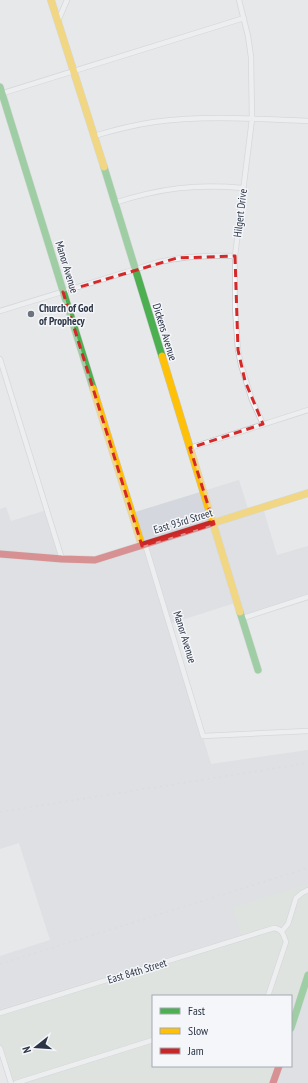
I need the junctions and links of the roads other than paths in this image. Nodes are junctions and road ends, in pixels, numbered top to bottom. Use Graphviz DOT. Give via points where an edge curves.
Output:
graph roads {
  1 [pos="51,0"];
  2 [pos="67,0"];
  3 [pos="239,0"];
  4 [pos="244,18"];
  5 [pos="58,21"];
  6 [pos="74,71"];
  7 [pos="1,91"];
  8 [pos="252,118"];
  9 [pos="308,121"];
  10 [pos="94,136"];
  11 [pos="243,188"];
  12 [pos="114,203"];
  13 [pos="234,256"];
  14 [pos="134,270"];
  15 [pos="63,292"];
  16 [pos="0,311"];
  17 [pos="0,359"];
  18 [pos="308,410"];
  19 [pos="262,424"];
  20 [pos="190,448"];
  21 [pos="308,494"];
  22 [pos="214,524"];
  23 [pos="143,545"];
  24 [pos="0,554"];
  25 [pos="62,559"];
  26 [pos="308,597"];
  27 [pos="243,618"];
  28 [pos="258,670"];
  29 [pos="308,731"];
  30 [pos="308,890"];
  31 [pos="282,931"];
  32 [pos="308,975"];
  33 [pos="268,995"];
  34 [pos="0,1013"];
  35 [pos="292,1025"];
  36 [pos="152,1040"];
  37 [pos="0,1048"];
  38 [pos="279,1067"];
  39 [pos="11,1083"];
  40 [pos="16,1083"];
  41 [pos="273,1083"];
  1 -- 5 [label="street, Dickens Avenue"];
  2 -- 5 [label="street"];
  3 -- 4 [label="street, Hilgert Drive"];
  4 -- 6 [label="street"];
  4 -- 8 [label="street, Hilgert Drive" via="251,57"];
  5 -- 6 [label="street, Dickens Avenue"];
  6 -- 7 [label="street"];
  6 -- 10 [label="street, Dickens Avenue"];
  7 -- 15 [label="street, Manor Avenue"];
  8 -- 9 [label="street"];
  8 -- 10 [label="street" via="192,118 154,122"];
  8 -- 11 [label="street, Hilgert Drive"];
  10 -- 12 [label="street, Dickens Avenue"];
  11 -- 12 [label="street" via="176,188 159,190"];
  11 -- 13 [label="street, Hilgert Drive"];
  12 -- 14 [label="street, Dickens Avenue"];
  13 -- 14 [label="street" via="204,255 177,258"];
  13 -- 19 [label="street, Hilgert Drive" via="238,350 245,381"];
  14 -- 15 [label="street"];
  14 -- 20 [label="street, Dickens Avenue"];
  15 -- 16 [label="street"];
  15 -- 23 [label="street, Manor Avenue"];
  17 -- 25 [label="street"];
  18 -- 19 [label="street"];
  19 -- 20 [label="street"];
  20 -- 22 [label="street, Dickens Avenue"];
  21 -- 22 [label="street, East 93rd Street"];
  22 -- 23 [label="street, East 93rd Street"];
  22 -- 27 [label="street, Dickens Avenue"];
  23 -- 25 [label="street, East 93rd Street" via="95,560"];
  23 -- 29 [label="street, Manor Avenue" via="203,736"];
  24 -- 25 [label="street, East 93rd Street"];
  26 -- 27 [label="street"];
  27 -- 28 [label="street, Dickens Avenue"];
  30 -- 31 [label="street" via="296,898 288,924"];
  31 -- 33 [label="street" via="286,942"];
  31 -- 34 [label="street, East 84th Street" via="274,928"];
  32 -- 35 [label="street"];
  36 -- 40 [label="street"];
  37 -- 39 [label="street"];
  38 -- 41 [label="street"];
}
